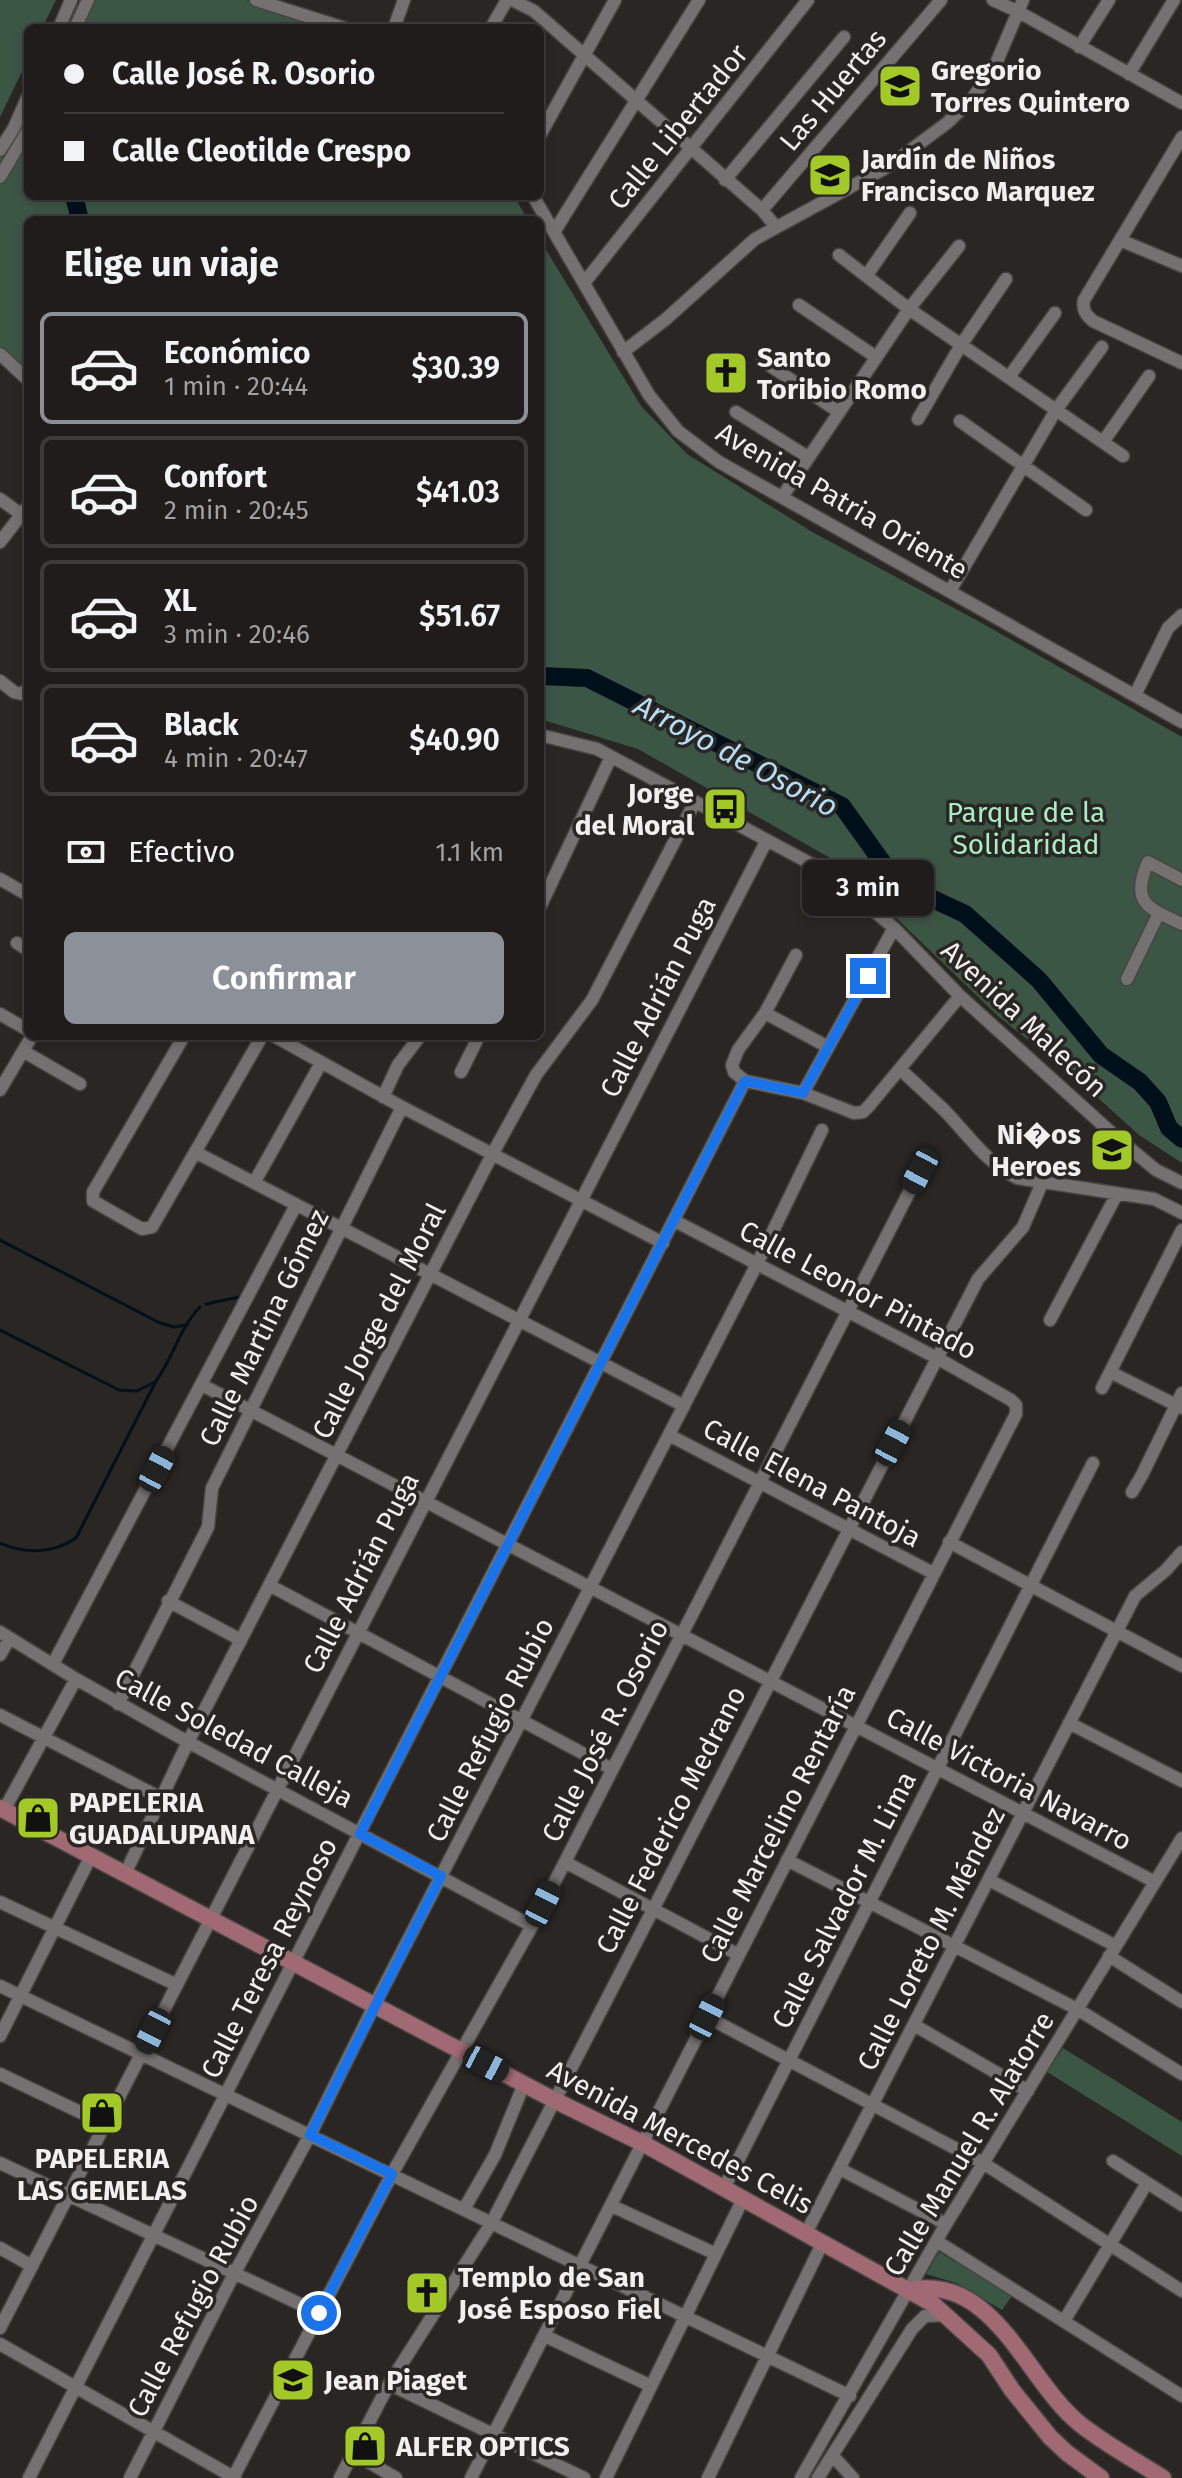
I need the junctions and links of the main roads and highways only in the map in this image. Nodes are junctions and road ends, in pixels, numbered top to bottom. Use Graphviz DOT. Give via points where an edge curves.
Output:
graph roads {
  1 [pos="2,1809"];
  2 [pos="909,2290"];
  3 [pos="1101,2478"];
  4 [pos="1163,2478"];
  1 -- 2 [label="main road, Avenida Mercedes Celis" via="644,2144"];
  2 -- 3 [label="main road, Avenida Mercedes Celis" via="948,2315 989,2355 1050,2437"];
  2 -- 4 [label="main road, Avenida Mercedes Celis" via="934,2287 973,2303 1005,2331 1080,2424"];
}
